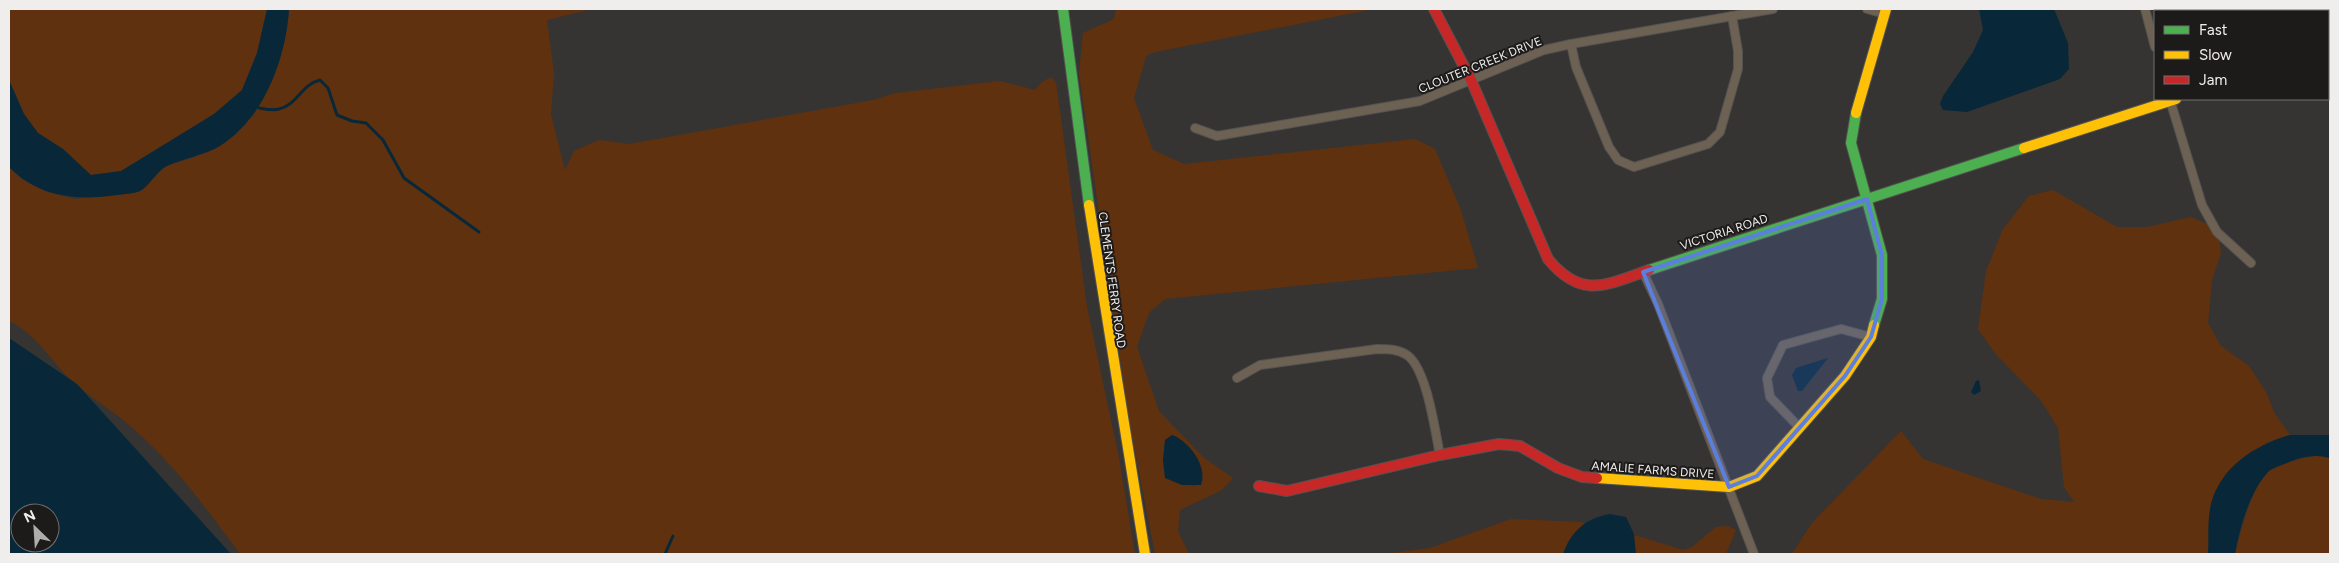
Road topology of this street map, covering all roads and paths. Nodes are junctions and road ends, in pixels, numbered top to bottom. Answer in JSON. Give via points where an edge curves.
{"nodes":[{"id":1,"x":1063,"y":9,"type":"edge"},
{"id":2,"x":1434,"y":9,"type":"edge"},
{"id":3,"x":1773,"y":9,"type":"edge"},
{"id":4,"x":1867,"y":9,"type":"edge"},
{"id":5,"x":2145,"y":9,"type":"edge"},
{"id":6,"x":1885,"y":11,"type":"edge"},
{"id":7,"x":1732,"y":16,"type":"junction"},
{"id":8,"x":2154,"y":43,"type":"edge"},
{"id":9,"x":1571,"y":44,"type":"junction"},
{"id":10,"x":1471,"y":80,"type":"junction"},
{"id":11,"x":2169,"y":100,"type":"edge"},
{"id":12,"x":2172,"y":100,"type":"edge"},
{"id":13,"x":1195,"y":128,"type":"dead end"},
{"id":14,"x":1867,"y":199,"type":"junction"},
{"id":15,"x":2251,"y":263,"type":"dead end"},
{"id":16,"x":1643,"y":272,"type":"junction"},
{"id":17,"x":1871,"y":337,"type":"junction"},
{"id":18,"x":1238,"y":378,"type":"dead end"},
{"id":19,"x":1799,"y":427,"type":"junction"},
{"id":20,"x":1440,"y":455,"type":"junction"},
{"id":21,"x":1258,"y":486,"type":"dead end"},
{"id":22,"x":1730,"y":487,"type":"junction"},
{"id":23,"x":1145,"y":554,"type":"edge"},
{"id":24,"x":1754,"y":554,"type":"edge"}],
"edges":[{"from":1,"to":23,"type":"street","name":"CLEMENTS FERRY ROAD","via":[[1094,253]]},
{"from":2,"to":10,"type":"street","name":"VICTORIA ROAD"},
{"from":3,"to":7,"type":"street","name":"CLOUTER CREEK DRIVE"},
{"from":4,"to":6,"type":"street"},
{"from":5,"to":8,"type":"street"},
{"from":6,"to":14,"type":"street","name":"AMALIE FARMS DRIVE","via":[[1854,121],[1852,144]]},
{"from":7,"to":9,"type":"street","name":"CLOUTER CREEK DRIVE"},
{"from":7,"to":9,"type":"street","via":[[1738,68],[1720,132],[1708,144],[1634,167],[1618,160],[1609,147],[1576,67]]},
{"from":9,"to":10,"type":"street","name":"CLOUTER CREEK DRIVE","via":[[1544,50]]},
{"from":10,"to":13,"type":"street","name":"CLOUTER CREEK DRIVE","via":[[1420,101],[1217,136]]},
{"from":10,"to":16,"type":"street","name":"VICTORIA ROAD","via":[[1548,259],[1564,277],[1582,286],[1600,285]]},
{"from":11,"to":14,"type":"street","name":"VICTORIA ROAD"},
{"from":12,"to":15,"type":"street","via":[[2202,205],[2217,232]]},
{"from":14,"to":16,"type":"street","name":"VICTORIA ROAD"},
{"from":14,"to":17,"type":"street","name":"AMALIE FARMS DRIVE","via":[[1882,255],[1882,299]]},
{"from":16,"to":22,"type":"street"},
{"from":17,"to":19,"type":"street","name":"AMALIE FARMS DRIVE","via":[[1846,376]]},
{"from":17,"to":19,"type":"street","via":[[1841,329],[1783,345],[1767,378],[1770,397]]},
{"from":18,"to":20,"type":"street","via":[[1260,365],[1377,349],[1395,350],[1408,356],[1417,366]]},
{"from":19,"to":22,"type":"street","name":"AMALIE FARMS DRIVE","via":[[1757,476]]},
{"from":20,"to":21,"type":"street","name":"AMALIE FARMS DRIVE","via":[[1287,490]]},
{"from":20,"to":22,"type":"street","name":"AMALIE FARMS DRIVE","via":[[1499,444],[1513,445],[1582,477]]},
{"from":22,"to":24,"type":"street"}]}
